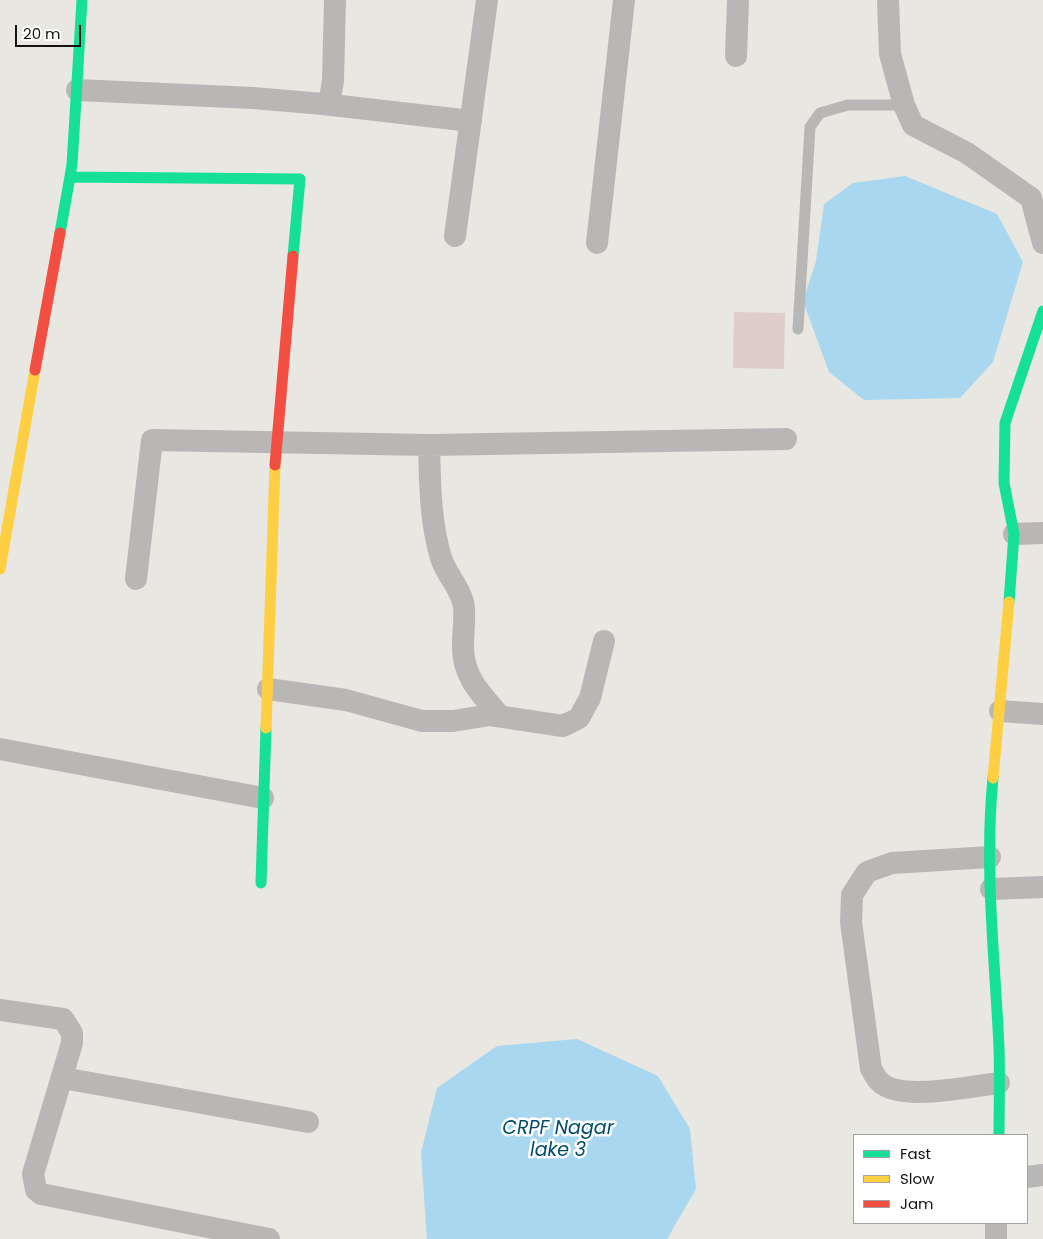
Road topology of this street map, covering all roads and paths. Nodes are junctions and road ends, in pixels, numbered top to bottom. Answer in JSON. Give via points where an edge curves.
{"nodes":[{"id":1,"x":82,"y":0,"type":"edge"},
{"id":2,"x":335,"y":0,"type":"edge"},
{"id":3,"x":487,"y":0,"type":"edge"},
{"id":4,"x":624,"y":0,"type":"edge"},
{"id":5,"x":738,"y":0,"type":"edge"},
{"id":6,"x":888,"y":0,"type":"edge"},
{"id":7,"x":736,"y":56,"type":"dead end"},
{"id":8,"x":77,"y":90,"type":"junction"},
{"id":9,"x":323,"y":104,"type":"junction"},
{"id":10,"x":904,"y":105,"type":"junction"},
{"id":11,"x":471,"y":120,"type":"junction"},
{"id":12,"x":70,"y":177,"type":"junction"},
{"id":13,"x":455,"y":236,"type":"dead end"},
{"id":14,"x":598,"y":243,"type":"dead end"},
{"id":15,"x":1043,"y":243,"type":"edge"},
{"id":16,"x":1043,"y":311,"type":"edge"},
{"id":17,"x":798,"y":329,"type":"dead end"},
{"id":18,"x":786,"y":439,"type":"dead end"},
{"id":19,"x":276,"y":442,"type":"junction"},
{"id":20,"x":429,"y":444,"type":"junction"},
{"id":21,"x":1043,"y":533,"type":"edge"},
{"id":22,"x":1014,"y":534,"type":"junction"},
{"id":23,"x":0,"y":569,"type":"edge"},
{"id":24,"x":136,"y":579,"type":"dead end"},
{"id":25,"x":604,"y":642,"type":"dead end"},
{"id":26,"x":268,"y":689,"type":"junction"},
{"id":27,"x":1000,"y":711,"type":"junction"},
{"id":28,"x":1043,"y":714,"type":"edge"},
{"id":29,"x":500,"y":716,"type":"junction"},
{"id":30,"x":0,"y":749,"type":"edge"},
{"id":31,"x":263,"y":798,"type":"junction"},
{"id":32,"x":990,"y":857,"type":"junction"},
{"id":33,"x":261,"y":883,"type":"dead end"},
{"id":34,"x":1043,"y":887,"type":"edge"},
{"id":35,"x":990,"y":889,"type":"junction"},
{"id":36,"x":0,"y":1010,"type":"edge"},
{"id":37,"x":63,"y":1078,"type":"junction"},
{"id":38,"x":999,"y":1083,"type":"junction"},
{"id":39,"x":308,"y":1122,"type":"dead end"},
{"id":40,"x":999,"y":1134,"type":"edge"},
{"id":41,"x":1043,"y":1175,"type":"edge"},
{"id":42,"x":1028,"y":1178,"type":"edge"},
{"id":43,"x":996,"y":1224,"type":"edge"},
{"id":44,"x":269,"y":1239,"type":"edge"},
{"id":45,"x":996,"y":1239,"type":"edge"}],
"edges":[{"from":1,"to":8,"type":"street"},
{"from":2,"to":9,"type":"street","via":[[333,81],[330,98]]},
{"from":3,"to":11,"type":"street"},
{"from":4,"to":14,"type":"street"},
{"from":5,"to":7,"type":"street"},
{"from":6,"to":10,"type":"street","via":[[890,54]]},
{"from":8,"to":9,"type":"street"},
{"from":8,"to":12,"type":"street"},
{"from":9,"to":11,"type":"street"},
{"from":10,"to":15,"type":"street","via":[[913,125],[967,153],[1031,198]]},
{"from":10,"to":17,"type":"lane","via":[[848,105],[820,113],[810,127]]},
{"from":11,"to":13,"type":"street"},
{"from":12,"to":19,"type":"street","via":[[300,179]]},
{"from":12,"to":23,"type":"street"},
{"from":16,"to":22,"type":"street","via":[[1005,423],[1004,483]]},
{"from":18,"to":20,"type":"street"},
{"from":19,"to":20,"type":"street"},
{"from":19,"to":24,"type":"street","via":[[152,440]]},
{"from":19,"to":26,"type":"street"},
{"from":20,"to":29,"type":"street","via":[[431,514],[441,560],[461,595],[464,607],[466,665],[472,685]]},
{"from":21,"to":22,"type":"street"},
{"from":22,"to":27,"type":"street"},
{"from":25,"to":29,"type":"street","via":[[590,698],[579,718],[563,726]]},
{"from":26,"to":29,"type":"street","via":[[346,700],[422,721]]},
{"from":26,"to":31,"type":"street"},
{"from":27,"to":28,"type":"street"},
{"from":27,"to":32,"type":"street","via":[[989,819]]},
{"from":30,"to":31,"type":"street"},
{"from":31,"to":33,"type":"street"},
{"from":32,"to":35,"type":"street"},
{"from":32,"to":38,"type":"street","via":[[892,863],[867,872],[852,895],[851,922],[871,1069],[880,1082],[897,1091]]},
{"from":34,"to":35,"type":"street"},
{"from":35,"to":38,"type":"street"},
{"from":36,"to":37,"type":"street","via":[[64,1019],[72,1033],[72,1043]]},
{"from":37,"to":39,"type":"street"},
{"from":37,"to":44,"type":"street","via":[[35,1166],[33,1182],[41,1194]]},
{"from":38,"to":40,"type":"street"},
{"from":41,"to":42,"type":"street"},
{"from":43,"to":45,"type":"street"}]}
